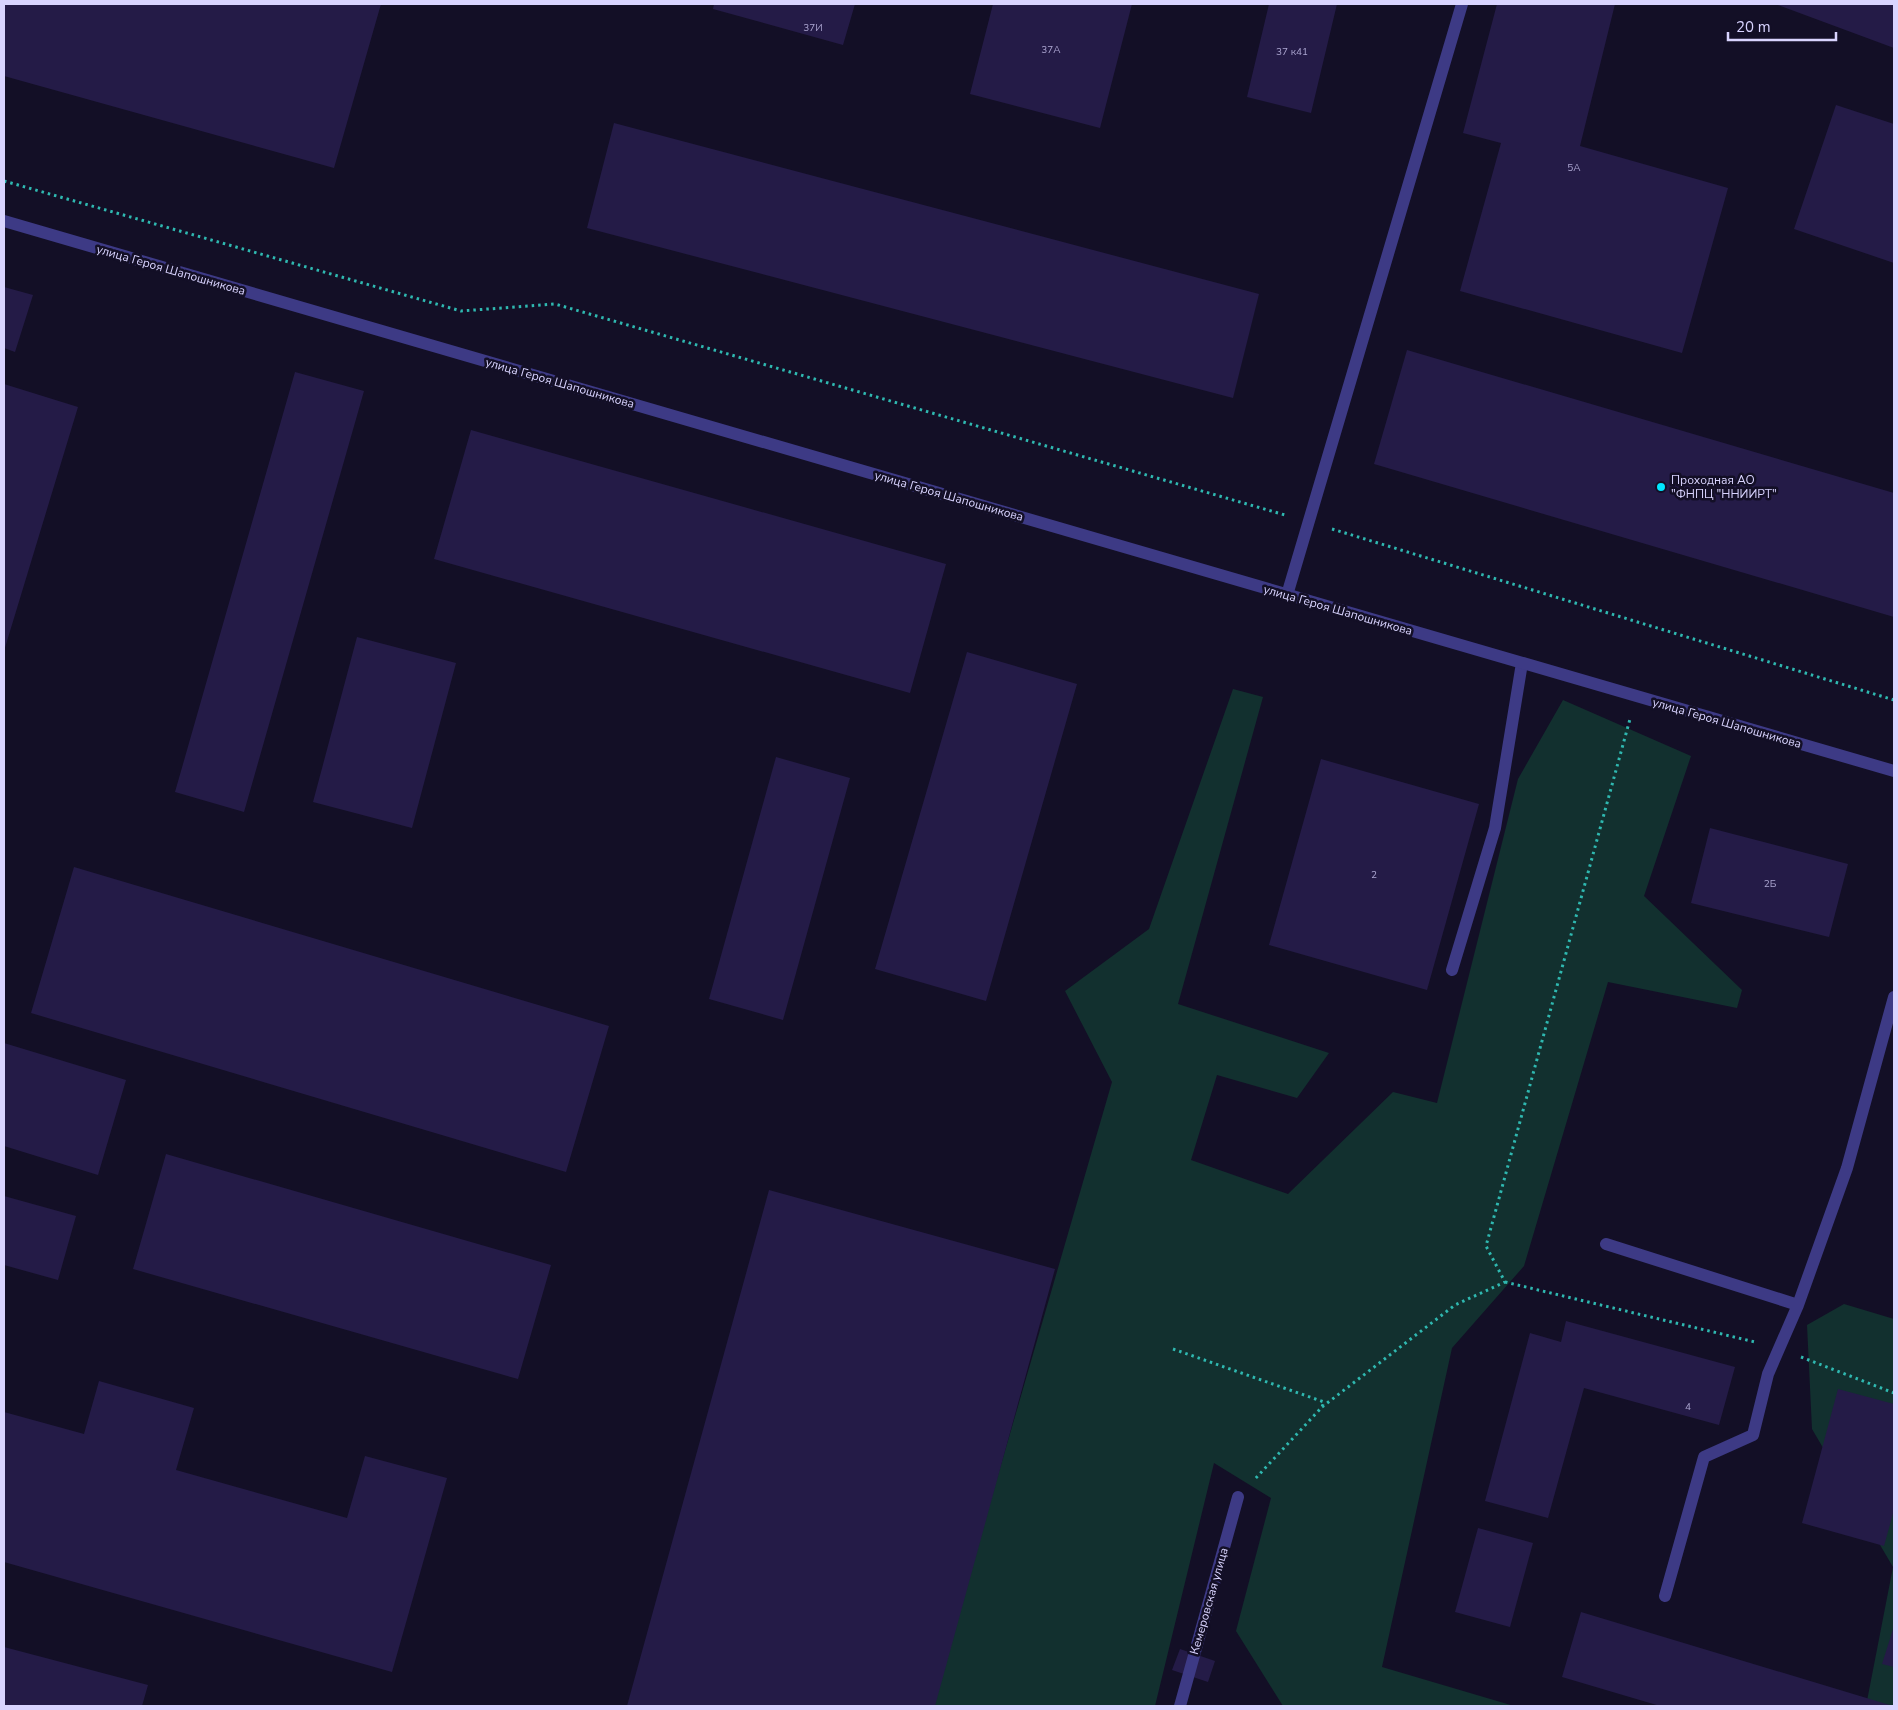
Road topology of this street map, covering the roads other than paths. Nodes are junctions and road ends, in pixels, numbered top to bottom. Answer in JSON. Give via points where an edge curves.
{"nodes":[{"id":1,"x":1462,"y":4,"type":"edge"},
{"id":2,"x":4,"y":222,"type":"edge"},
{"id":3,"x":1287,"y":595,"type":"junction"},
{"id":4,"x":1522,"y":663,"type":"junction"},
{"id":5,"x":1894,"y":771,"type":"edge"},
{"id":6,"x":1452,"y":970,"type":"dead end"},
{"id":7,"x":1894,"y":997,"type":"edge"},
{"id":8,"x":1891,"y":1024,"type":"edge"},
{"id":9,"x":1606,"y":1244,"type":"dead end"},
{"id":10,"x":1798,"y":1305,"type":"junction"},
{"id":11,"x":1238,"y":1497,"type":"road end"},
{"id":12,"x":1665,"y":1596,"type":"dead end"},
{"id":13,"x":1180,"y":1706,"type":"edge"}],
"edges":[{"from":1,"to":3,"type":"street"},
{"from":2,"to":3,"type":"street","name":"улица Героя Шапошникова"},
{"from":3,"to":4,"type":"street","name":"улица Героя Шапошникова"},
{"from":4,"to":5,"type":"street","name":"улица Героя Шапошникова"},
{"from":4,"to":6,"type":"street","via":[[1495,828]]},
{"from":7,"to":8,"type":"street"},
{"from":8,"to":10,"type":"street","via":[[1847,1168]]},
{"from":9,"to":10,"type":"street"},
{"from":10,"to":12,"type":"street","via":[[1768,1374],[1753,1435],[1704,1457]]},
{"from":11,"to":13,"type":"street","name":"Кемеровская улица"}]}
